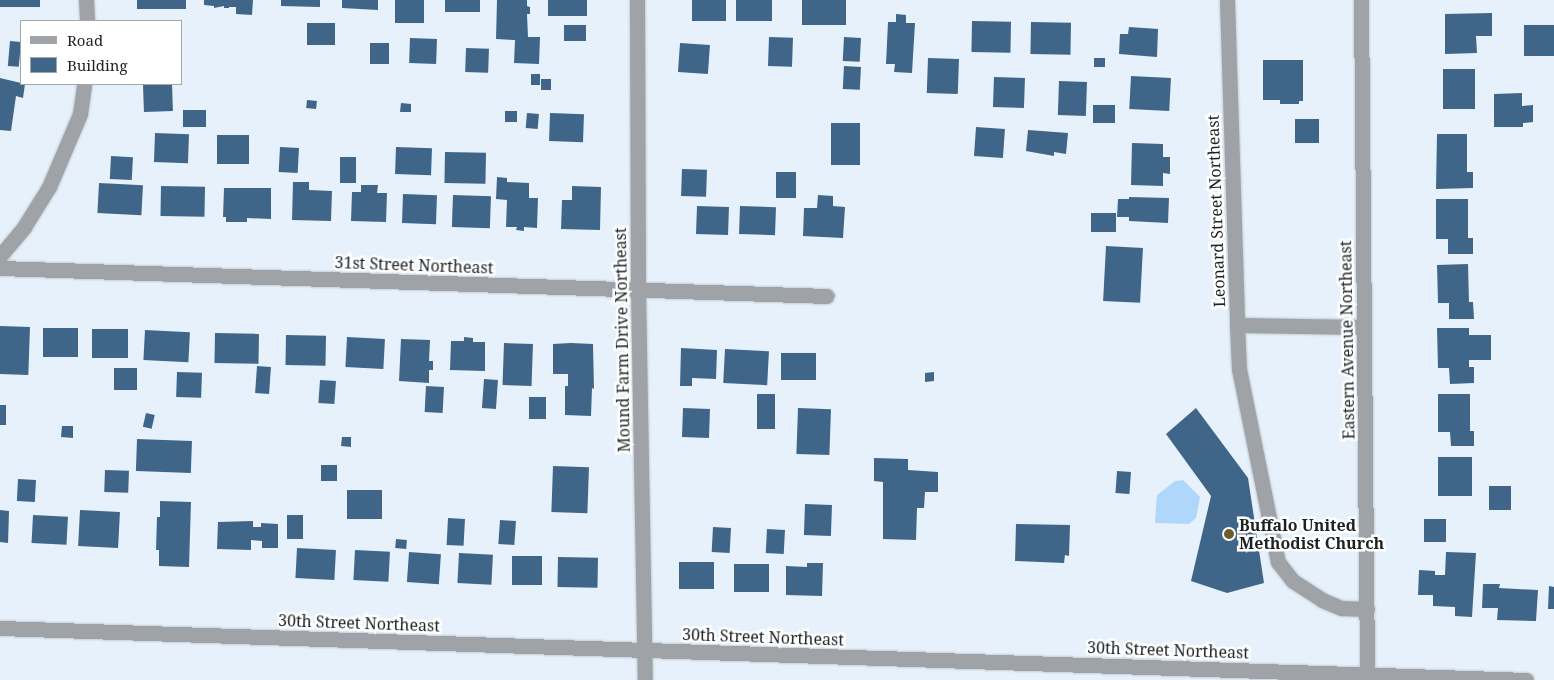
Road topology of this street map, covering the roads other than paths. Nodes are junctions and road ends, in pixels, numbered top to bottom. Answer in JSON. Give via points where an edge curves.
{"nodes":[{"id":1,"x":86,"y":0,"type":"edge"},
{"id":2,"x":637,"y":0,"type":"edge"},
{"id":3,"x":1227,"y":0,"type":"edge"},
{"id":4,"x":1361,"y":0,"type":"edge"},
{"id":5,"x":87,"y":20,"type":"edge"},
{"id":6,"x":84,"y":85,"type":"edge"},
{"id":7,"x":0,"y":256,"type":"edge"},
{"id":8,"x":0,"y":268,"type":"edge"},
{"id":9,"x":638,"y":290,"type":"junction"},
{"id":10,"x":827,"y":296,"type":"dead end"},
{"id":11,"x":1237,"y":324,"type":"junction"},
{"id":12,"x":1364,"y":327,"type":"junction"},
{"id":13,"x":1367,"y":609,"type":"junction"},
{"id":14,"x":0,"y":628,"type":"edge"},
{"id":15,"x":644,"y":650,"type":"junction"},
{"id":16,"x":1367,"y":677,"type":"edge"},
{"id":17,"x":644,"y":680,"type":"edge"},
{"id":18,"x":1526,"y":680,"type":"edge"}],
"edges":[{"from":1,"to":5,"type":"street"},
{"from":2,"to":9,"type":"street","name":"Mound Farm Drive Northeast"},
{"from":3,"to":11,"type":"street","name":"Leonard Street Northeast"},
{"from":4,"to":12,"type":"street","name":"Eastern Avenue Northeast"},
{"from":6,"to":7,"type":"street","via":[[80,114],[49,187],[24,227]]},
{"from":8,"to":9,"type":"street","name":"31st Street Northeast"},
{"from":9,"to":10,"type":"street","name":"31st Street Northeast"},
{"from":9,"to":15,"type":"street","name":"Mound Farm Drive Northeast"},
{"from":11,"to":12,"type":"street","name":"Leonard Street Northeast"},
{"from":11,"to":13,"type":"street","via":[[1239,369],[1278,562],[1293,581],[1322,600],[1341,608]]},
{"from":12,"to":13,"type":"street","name":"Eastern Avenue Northeast"},
{"from":13,"to":16,"type":"street","name":"Eastern Avenue Northeast"},
{"from":14,"to":15,"type":"street","name":"30th Street Northeast"},
{"from":15,"to":16,"type":"street","name":"30th Street Northeast"},
{"from":15,"to":17,"type":"street","name":"Mound Farm Drive Northeast"},
{"from":16,"to":18,"type":"street","name":"30th Street Northeast"}]}
